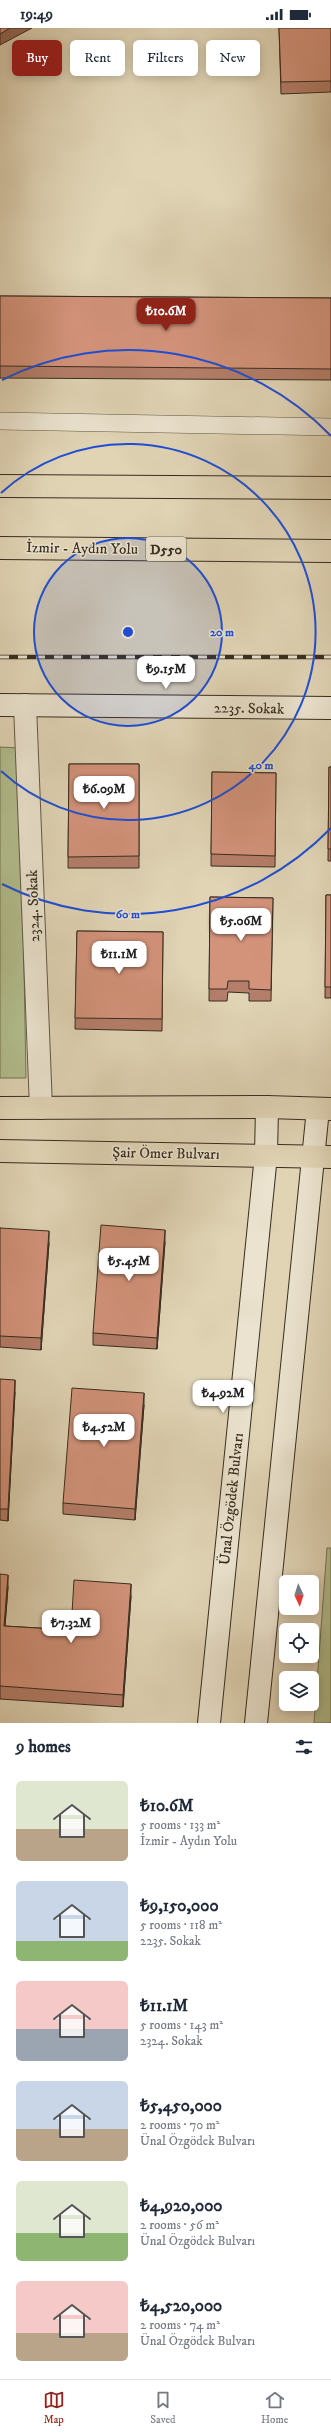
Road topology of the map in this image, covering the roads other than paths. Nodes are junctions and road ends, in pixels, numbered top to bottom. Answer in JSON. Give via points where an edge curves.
{"nodes":[{"id":1,"x":0,"y":421,"type":"edge"},
{"id":2,"x":331,"y":427,"type":"edge"},
{"id":3,"x":0,"y":486,"type":"edge"},
{"id":4,"x":331,"y":488,"type":"edge"},
{"id":5,"x":0,"y":548,"type":"edge"},
{"id":6,"x":331,"y":551,"type":"edge"},
{"id":7,"x":0,"y":705,"type":"edge"},
{"id":8,"x":25,"y":705,"type":"junction"},
{"id":9,"x":331,"y":708,"type":"edge"},
{"id":10,"x":267,"y":1107,"type":"junction"},
{"id":11,"x":0,"y":1108,"type":"edge"},
{"id":12,"x":41,"y":1108,"type":"junction"},
{"id":13,"x":324,"y":1109,"type":"edge"},
{"id":14,"x":0,"y":1152,"type":"edge"},
{"id":15,"x":266,"y":1154,"type":"junction"},
{"id":16,"x":323,"y":1156,"type":"edge"},
{"id":17,"x":209,"y":1723,"type":"edge"},
{"id":18,"x":256,"y":1723,"type":"edge"}],
"edges":[{"from":1,"to":2,"type":"lane"},
{"from":3,"to":4,"type":"main road"},
{"from":5,"to":6,"type":"main road","name":"İzmir - Aydın Yolu","number":"D550"},
{"from":7,"to":8,"type":"main road","name":"2235. Sokak"},
{"from":8,"to":9,"type":"main road","name":"2235. Sokak"},
{"from":8,"to":12,"type":"main road","name":"2324. Sokak"},
{"from":10,"to":12,"type":"main road"},
{"from":10,"to":13,"type":"main road"},
{"from":10,"to":15,"type":"main road","name":"Ünal Özgödek Bulvarı"},
{"from":11,"to":12,"type":"main road"},
{"from":13,"to":16,"type":"main road"},
{"from":14,"to":15,"type":"main road","name":"Şair Ömer Bulvarı"},
{"from":15,"to":16,"type":"main road","name":"Şair Ömer Bulvarı"},
{"from":15,"to":17,"type":"main road","name":"Ünal Özgödek Bulvarı"},
{"from":16,"to":18,"type":"main road"}]}
